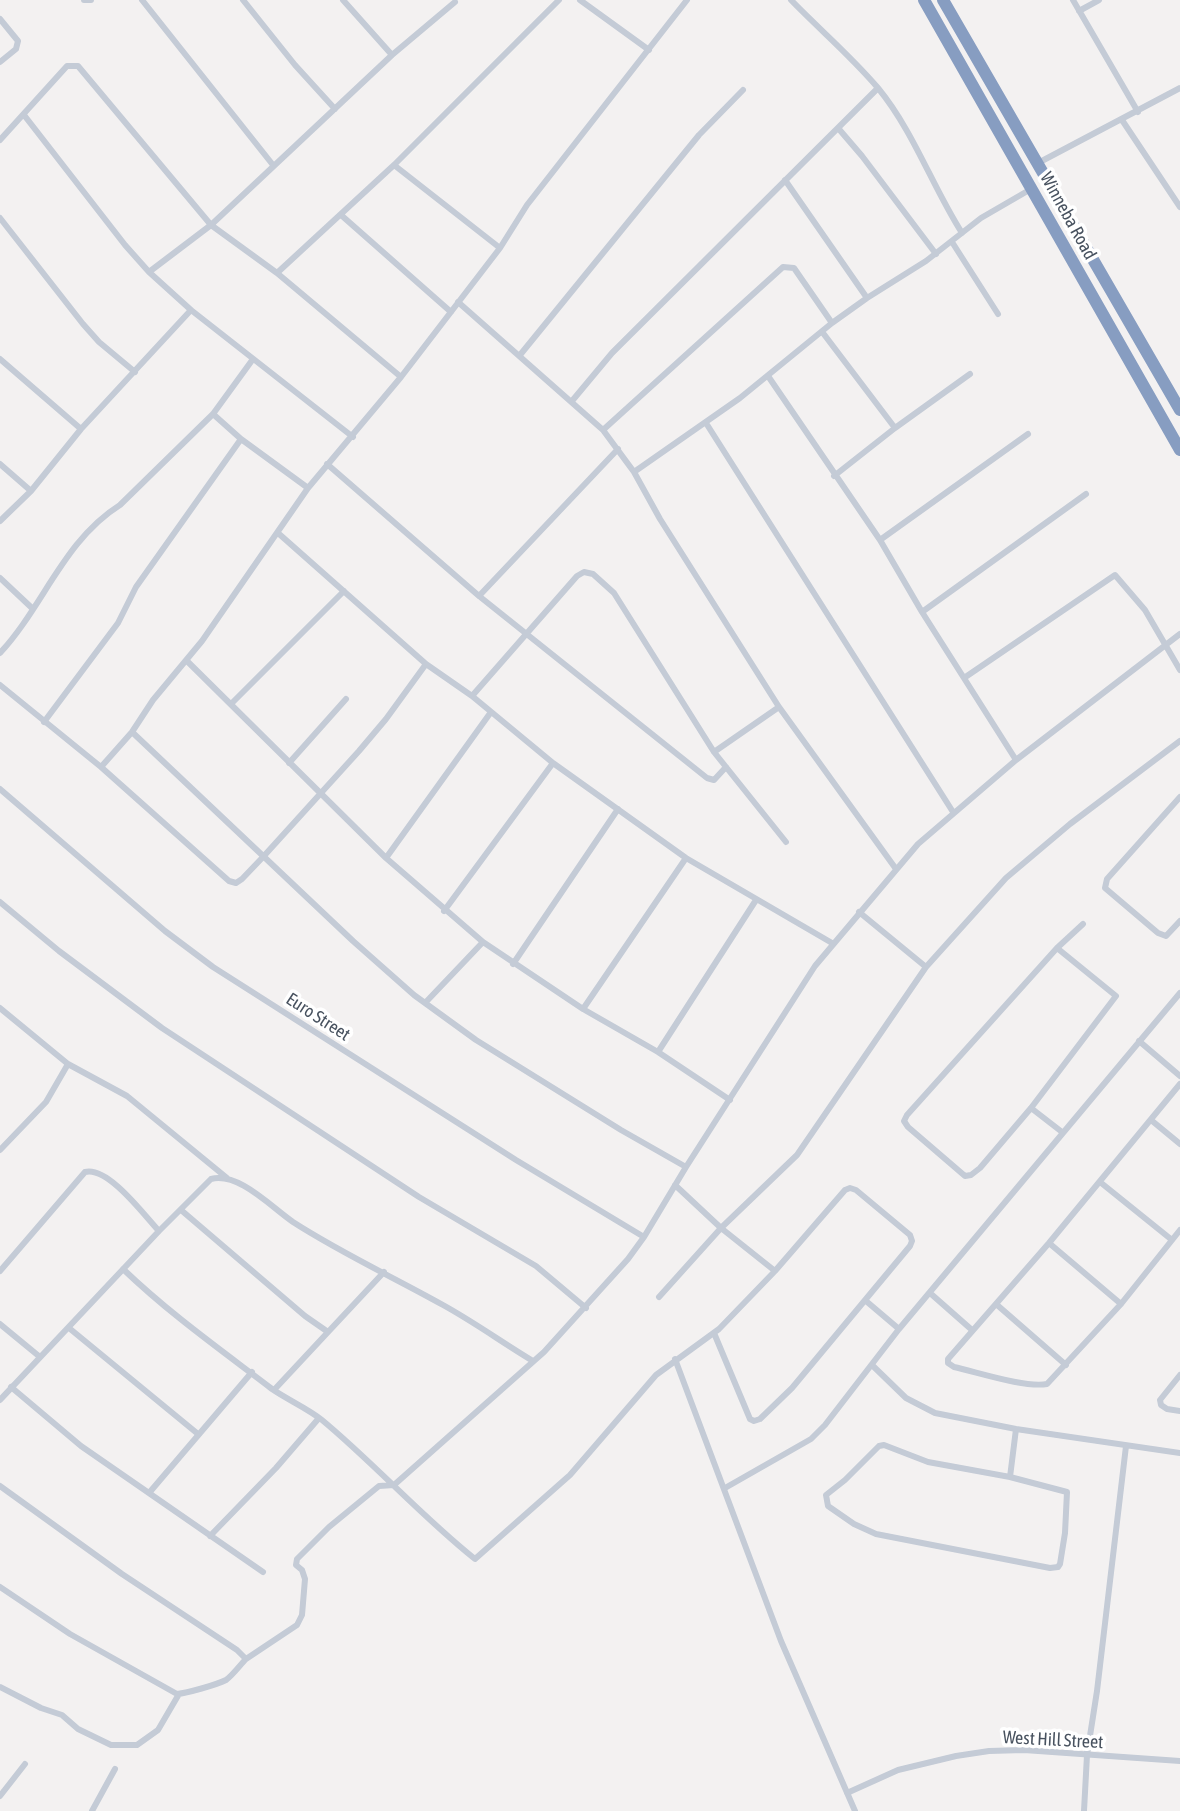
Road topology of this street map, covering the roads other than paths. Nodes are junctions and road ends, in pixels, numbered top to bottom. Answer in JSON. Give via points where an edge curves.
{"nodes":[{"id":1,"x":84,"y":0,"type":"edge"},
{"id":2,"x":92,"y":0,"type":"edge"},
{"id":3,"x":142,"y":0,"type":"edge"},
{"id":4,"x":243,"y":0,"type":"edge"},
{"id":5,"x":343,"y":0,"type":"edge"},
{"id":6,"x":559,"y":0,"type":"edge"},
{"id":7,"x":580,"y":0,"type":"edge"},
{"id":8,"x":791,"y":0,"type":"edge"},
{"id":9,"x":924,"y":0,"type":"edge"},
{"id":10,"x":943,"y":0,"type":"edge"},
{"id":11,"x":1073,"y":0,"type":"edge"},
{"id":12,"x":1099,"y":0,"type":"edge"},
{"id":13,"x":455,"y":1,"type":"edge"},
{"id":14,"x":683,"y":2,"type":"edge"},
{"id":15,"x":1079,"y":11,"type":"junction"},
{"id":16,"x":0,"y":19,"type":"edge"},
{"id":17,"x":649,"y":50,"type":"junction"},
{"id":18,"x":392,"y":55,"type":"junction"},
{"id":19,"x":0,"y":62,"type":"edge"},
{"id":20,"x":878,"y":88,"type":"junction"},
{"id":21,"x":1180,"y":88,"type":"edge"},
{"id":22,"x":743,"y":90,"type":"dead end"},
{"id":23,"x":335,"y":109,"type":"junction"},
{"id":24,"x":1138,"y":112,"type":"junction"},
{"id":25,"x":24,"y":115,"type":"junction"},
{"id":26,"x":1122,"y":120,"type":"junction"},
{"id":27,"x":838,"y":128,"type":"junction"},
{"id":28,"x":0,"y":139,"type":"edge"},
{"id":29,"x":1038,"y":163,"type":"junction"},
{"id":30,"x":273,"y":165,"type":"junction"},
{"id":31,"x":394,"y":165,"type":"junction"},
{"id":32,"x":785,"y":180,"type":"junction"},
{"id":33,"x":1033,"y":188,"type":"junction"},
{"id":34,"x":1180,"y":207,"type":"edge"},
{"id":35,"x":341,"y":215,"type":"junction"},
{"id":36,"x":0,"y":218,"type":"edge"},
{"id":37,"x":211,"y":225,"type":"junction"},
{"id":38,"x":962,"y":233,"type":"junction"},
{"id":39,"x":952,"y":242,"type":"junction"},
{"id":40,"x":500,"y":247,"type":"junction"},
{"id":41,"x":936,"y":254,"type":"junction"},
{"id":42,"x":1090,"y":255,"type":"junction"},
{"id":43,"x":1073,"y":263,"type":"junction"},
{"id":44,"x":149,"y":272,"type":"junction"},
{"id":45,"x":276,"y":273,"type":"junction"},
{"id":46,"x":867,"y":298,"type":"junction"},
{"id":47,"x":458,"y":302,"type":"junction"},
{"id":48,"x":191,"y":310,"type":"junction"},
{"id":49,"x":451,"y":312,"type":"junction"},
{"id":50,"x":999,"y":314,"type":"dead end"},
{"id":51,"x":832,"y":323,"type":"junction"},
{"id":52,"x":823,"y":333,"type":"junction"},
{"id":53,"x":520,"y":355,"type":"junction"},
{"id":54,"x":0,"y":359,"type":"edge"},
{"id":55,"x":253,"y":359,"type":"junction"},
{"id":56,"x":135,"y":372,"type":"junction"},
{"id":57,"x":970,"y":374,"type":"dead end"},
{"id":58,"x":768,"y":376,"type":"junction"},
{"id":59,"x":401,"y":377,"type":"junction"},
{"id":60,"x":572,"y":401,"type":"junction"},
{"id":61,"x":1180,"y":410,"type":"edge"},
{"id":62,"x":213,"y":414,"type":"junction"},
{"id":63,"x":706,"y":423,"type":"junction"},
{"id":64,"x":895,"y":428,"type":"junction"},
{"id":65,"x":81,"y":429,"type":"junction"},
{"id":66,"x":603,"y":430,"type":"junction"},
{"id":67,"x":1028,"y":434,"type":"dead end"},
{"id":68,"x":353,"y":437,"type":"junction"},
{"id":69,"x":240,"y":439,"type":"junction"},
{"id":70,"x":618,"y":449,"type":"junction"},
{"id":71,"x":1180,"y":450,"type":"edge"},
{"id":72,"x":0,"y":464,"type":"edge"},
{"id":73,"x":327,"y":464,"type":"junction"},
{"id":74,"x":634,"y":472,"type":"junction"},
{"id":75,"x":834,"y":475,"type":"junction"},
{"id":76,"x":308,"y":488,"type":"junction"},
{"id":77,"x":31,"y":491,"type":"junction"},
{"id":78,"x":1086,"y":494,"type":"dead end"},
{"id":79,"x":0,"y":521,"type":"edge"},
{"id":80,"x":278,"y":533,"type":"junction"},
{"id":81,"x":880,"y":540,"type":"junction"},
{"id":82,"x":0,"y":578,"type":"edge"},
{"id":83,"x":344,"y":591,"type":"junction"},
{"id":84,"x":479,"y":596,"type":"junction"},
{"id":85,"x":33,"y":609,"type":"junction"},
{"id":86,"x":922,"y":612,"type":"junction"},
{"id":87,"x":525,"y":633,"type":"junction"},
{"id":88,"x":1180,"y":634,"type":"edge"},
{"id":89,"x":1166,"y":645,"type":"junction"},
{"id":90,"x":0,"y":653,"type":"edge"},
{"id":91,"x":187,"y":661,"type":"junction"},
{"id":92,"x":426,"y":664,"type":"junction"},
{"id":93,"x":1180,"y":670,"type":"edge"},
{"id":94,"x":964,"y":678,"type":"junction"},
{"id":95,"x":0,"y":685,"type":"edge"},
{"id":96,"x":472,"y":696,"type":"junction"},
{"id":97,"x":346,"y":699,"type":"dead end"},
{"id":98,"x":231,"y":704,"type":"junction"},
{"id":99,"x":779,"y":707,"type":"junction"},
{"id":100,"x":491,"y":712,"type":"junction"},
{"id":101,"x":44,"y":722,"type":"junction"},
{"id":102,"x":132,"y":732,"type":"junction"},
{"id":103,"x":1180,"y":741,"type":"edge"},
{"id":104,"x":714,"y":752,"type":"junction"},
{"id":105,"x":1016,"y":760,"type":"junction"},
{"id":106,"x":289,"y":763,"type":"junction"},
{"id":107,"x":554,"y":763,"type":"junction"},
{"id":108,"x":101,"y":767,"type":"junction"},
{"id":109,"x":726,"y":767,"type":"junction"},
{"id":110,"x":0,"y":789,"type":"edge"},
{"id":111,"x":321,"y":793,"type":"junction"},
{"id":112,"x":1180,"y":797,"type":"edge"},
{"id":113,"x":618,"y":810,"type":"junction"},
{"id":114,"x":953,"y":813,"type":"junction"},
{"id":115,"x":786,"y":842,"type":"dead end"},
{"id":116,"x":263,"y":857,"type":"junction"},
{"id":117,"x":386,"y":858,"type":"junction"},
{"id":118,"x":687,"y":858,"type":"junction"},
{"id":119,"x":896,"y":869,"type":"junction"},
{"id":120,"x":756,"y":900,"type":"junction"},
{"id":121,"x":0,"y":902,"type":"edge"},
{"id":122,"x":444,"y":911,"type":"junction"},
{"id":123,"x":859,"y":912,"type":"junction"},
{"id":124,"x":1180,"y":921,"type":"edge"},
{"id":125,"x":1083,"y":925,"type":"dead end"},
{"id":126,"x":483,"y":942,"type":"junction"},
{"id":127,"x":832,"y":943,"type":"junction"},
{"id":128,"x":1057,"y":948,"type":"junction"},
{"id":129,"x":513,"y":964,"type":"junction"},
{"id":130,"x":926,"y":967,"type":"junction"},
{"id":131,"x":1180,"y":993,"type":"edge"},
{"id":132,"x":425,"y":1003,"type":"junction"},
{"id":133,"x":0,"y":1008,"type":"edge"},
{"id":134,"x":583,"y":1009,"type":"junction"},
{"id":135,"x":7,"y":1015,"type":"junction"},
{"id":136,"x":0,"y":1024,"type":"edge"},
{"id":137,"x":1139,"y":1041,"type":"junction"},
{"id":138,"x":657,"y":1052,"type":"junction"},
{"id":139,"x":68,"y":1064,"type":"junction"},
{"id":140,"x":1180,"y":1076,"type":"edge"},
{"id":141,"x":1180,"y":1084,"type":"edge"},
{"id":142,"x":730,"y":1100,"type":"junction"},
{"id":143,"x":1031,"y":1108,"type":"junction"},
{"id":144,"x":1151,"y":1120,"type":"junction"},
{"id":145,"x":1062,"y":1132,"type":"junction"},
{"id":146,"x":1180,"y":1144,"type":"edge"},
{"id":147,"x":0,"y":1150,"type":"edge"},
{"id":148,"x":686,"y":1167,"type":"junction"},
{"id":149,"x":227,"y":1178,"type":"junction"},
{"id":150,"x":1100,"y":1182,"type":"junction"},
{"id":151,"x":675,"y":1185,"type":"junction"},
{"id":152,"x":181,"y":1209,"type":"junction"},
{"id":153,"x":721,"y":1228,"type":"junction"},
{"id":154,"x":1180,"y":1230,"type":"edge"},
{"id":155,"x":159,"y":1231,"type":"junction"},
{"id":156,"x":644,"y":1237,"type":"junction"},
{"id":157,"x":1172,"y":1240,"type":"junction"},
{"id":158,"x":1049,"y":1243,"type":"junction"},
{"id":159,"x":123,"y":1269,"type":"junction"},
{"id":160,"x":0,"y":1271,"type":"edge"},
{"id":161,"x":775,"y":1271,"type":"junction"},
{"id":162,"x":384,"y":1272,"type":"junction"},
{"id":163,"x":930,"y":1293,"type":"junction"},
{"id":164,"x":659,"y":1297,"type":"dead end"},
{"id":165,"x":866,"y":1301,"type":"junction"},
{"id":166,"x":996,"y":1304,"type":"junction"},
{"id":167,"x":1121,"y":1304,"type":"junction"},
{"id":168,"x":586,"y":1308,"type":"junction"},
{"id":169,"x":0,"y":1324,"type":"edge"},
{"id":170,"x":69,"y":1328,"type":"junction"},
{"id":171,"x":899,"y":1329,"type":"junction"},
{"id":172,"x":972,"y":1330,"type":"junction"},
{"id":173,"x":328,"y":1332,"type":"junction"},
{"id":174,"x":714,"y":1333,"type":"junction"},
{"id":175,"x":40,"y":1357,"type":"junction"},
{"id":176,"x":675,"y":1359,"type":"junction"},
{"id":177,"x":533,"y":1361,"type":"junction"},
{"id":178,"x":1066,"y":1365,"type":"junction"},
{"id":179,"x":873,"y":1366,"type":"junction"},
{"id":180,"x":252,"y":1373,"type":"junction"},
{"id":181,"x":1180,"y":1375,"type":"edge"},
{"id":182,"x":12,"y":1387,"type":"junction"},
{"id":183,"x":274,"y":1390,"type":"junction"},
{"id":184,"x":0,"y":1400,"type":"edge"},
{"id":185,"x":1180,"y":1411,"type":"edge"},
{"id":186,"x":319,"y":1418,"type":"junction"},
{"id":187,"x":1016,"y":1429,"type":"junction"},
{"id":188,"x":198,"y":1434,"type":"junction"},
{"id":189,"x":1126,"y":1446,"type":"junction"},
{"id":190,"x":1180,"y":1453,"type":"edge"},
{"id":191,"x":1010,"y":1478,"type":"junction"},
{"id":192,"x":394,"y":1485,"type":"junction"},
{"id":193,"x":0,"y":1486,"type":"edge"},
{"id":194,"x":725,"y":1488,"type":"junction"},
{"id":195,"x":149,"y":1493,"type":"junction"},
{"id":196,"x":210,"y":1536,"type":"junction"},
{"id":197,"x":262,"y":1572,"type":"dead end"},
{"id":198,"x":0,"y":1587,"type":"edge"},
{"id":199,"x":246,"y":1659,"type":"junction"},
{"id":200,"x":0,"y":1687,"type":"edge"},
{"id":201,"x":179,"y":1693,"type":"junction"},
{"id":202,"x":1087,"y":1755,"type":"junction"},
{"id":203,"x":1180,"y":1761,"type":"edge"},
{"id":204,"x":25,"y":1763,"type":"dead end"},
{"id":205,"x":115,"y":1769,"type":"dead end"},
{"id":206,"x":847,"y":1793,"type":"junction"},
{"id":207,"x":0,"y":1796,"type":"edge"},
{"id":208,"x":92,"y":1811,"type":"edge"},
{"id":209,"x":855,"y":1811,"type":"edge"},
{"id":210,"x":1084,"y":1811,"type":"edge"}],
"edges":[{"from":1,"to":2,"type":"street"},
{"from":3,"to":30,"type":"street"},
{"from":4,"to":23,"type":"street"},
{"from":5,"to":18,"type":"street"},
{"from":6,"to":31,"type":"street"},
{"from":7,"to":17,"type":"street"},
{"from":8,"to":20,"type":"street"},
{"from":9,"to":33,"type":"highway","name":"Winneba Road"},
{"from":10,"to":29,"type":"highway","name":"Winneba Road"},
{"from":11,"to":15,"type":"street"},
{"from":12,"to":15,"type":"street"},
{"from":13,"to":18,"type":"street"},
{"from":14,"to":17,"type":"street"},
{"from":15,"to":24,"type":"street"},
{"from":16,"to":19,"type":"street","via":[[18,41],[16,50]]},
{"from":17,"to":40,"type":"street","via":[[527,205]]},
{"from":18,"to":23,"type":"street"},
{"from":20,"to":27,"type":"street"},
{"from":20,"to":38,"type":"street","via":[[908,131]]},
{"from":21,"to":24,"type":"street"},
{"from":22,"to":53,"type":"street","via":[[699,135]]},
{"from":23,"to":30,"type":"street"},
{"from":24,"to":26,"type":"street"},
{"from":25,"to":28,"type":"street"},
{"from":25,"to":37,"type":"street","via":[[67,66],[78,66]]},
{"from":25,"to":44,"type":"street"},
{"from":26,"to":29,"type":"street"},
{"from":26,"to":34,"type":"street"},
{"from":27,"to":32,"type":"street"},
{"from":27,"to":41,"type":"street"},
{"from":29,"to":42,"type":"highway","name":"Winneba Road"},
{"from":30,"to":37,"type":"street"},
{"from":31,"to":35,"type":"street"},
{"from":31,"to":40,"type":"street"},
{"from":32,"to":46,"type":"street"},
{"from":32,"to":60,"type":"street","via":[[612,354]]},
{"from":33,"to":38,"type":"street"},
{"from":33,"to":43,"type":"highway","name":"Winneba Road"},
{"from":35,"to":45,"type":"street"},
{"from":35,"to":49,"type":"street"},
{"from":36,"to":56,"type":"street","via":[[83,324]]},
{"from":37,"to":44,"type":"street"},
{"from":37,"to":45,"type":"street"},
{"from":38,"to":39,"type":"street"},
{"from":39,"to":41,"type":"street"},
{"from":39,"to":50,"type":"street"},
{"from":40,"to":47,"type":"street"},
{"from":41,"to":46,"type":"street"},
{"from":42,"to":43,"type":"highway"},
{"from":42,"to":61,"type":"highway","name":"Winneba Road"},
{"from":43,"to":71,"type":"highway","name":"Winneba Road"},
{"from":44,"to":48,"type":"street"},
{"from":45,"to":59,"type":"street"},
{"from":46,"to":51,"type":"street"},
{"from":47,"to":49,"type":"street"},
{"from":47,"to":53,"type":"street"},
{"from":48,"to":55,"type":"street"},
{"from":48,"to":56,"type":"street"},
{"from":49,"to":59,"type":"street"},
{"from":51,"to":52,"type":"street"},
{"from":51,"to":66,"type":"street","via":[[794,268],[783,267]]},
{"from":52,"to":58,"type":"street"},
{"from":52,"to":64,"type":"street"},
{"from":53,"to":60,"type":"street"},
{"from":54,"to":65,"type":"street"},
{"from":55,"to":62,"type":"street"},
{"from":55,"to":68,"type":"street"},
{"from":56,"to":65,"type":"street"},
{"from":57,"to":64,"type":"street"},
{"from":58,"to":63,"type":"street"},
{"from":58,"to":75,"type":"street"},
{"from":59,"to":68,"type":"street"},
{"from":60,"to":66,"type":"street"},
{"from":62,"to":69,"type":"street"},
{"from":62,"to":85,"type":"street","via":[[106,514],[58,568]]},
{"from":63,"to":74,"type":"street"},
{"from":63,"to":114,"type":"street"},
{"from":64,"to":75,"type":"street"},
{"from":65,"to":77,"type":"street"},
{"from":66,"to":70,"type":"street"},
{"from":67,"to":81,"type":"street"},
{"from":68,"to":73,"type":"street"},
{"from":69,"to":76,"type":"street"},
{"from":69,"to":101,"type":"street","via":[[136,587],[118,624]]},
{"from":70,"to":74,"type":"street"},
{"from":70,"to":84,"type":"street"},
{"from":72,"to":77,"type":"street"},
{"from":73,"to":76,"type":"street"},
{"from":73,"to":84,"type":"street"},
{"from":74,"to":99,"type":"street"},
{"from":75,"to":81,"type":"street"},
{"from":76,"to":80,"type":"street"},
{"from":77,"to":79,"type":"street"},
{"from":78,"to":86,"type":"street"},
{"from":80,"to":83,"type":"street"},
{"from":80,"to":91,"type":"street"},
{"from":81,"to":86,"type":"street"},
{"from":82,"to":85,"type":"street"},
{"from":83,"to":92,"type":"street"},
{"from":83,"to":98,"type":"street"},
{"from":84,"to":87,"type":"street"},
{"from":85,"to":90,"type":"street"},
{"from":86,"to":94,"type":"street"},
{"from":87,"to":96,"type":"street"},
{"from":87,"to":104,"type":"street","via":[[578,576],[593,574],[614,593]]},
{"from":87,"to":109,"type":"street","via":[[709,780]]},
{"from":88,"to":89,"type":"street"},
{"from":89,"to":93,"type":"street"},
{"from":89,"to":94,"type":"street","via":[[1145,610],[1115,575]]},
{"from":89,"to":105,"type":"street"},
{"from":91,"to":98,"type":"street"},
{"from":91,"to":102,"type":"street"},
{"from":92,"to":96,"type":"street"},
{"from":92,"to":111,"type":"street","via":[[386,719]]},
{"from":94,"to":105,"type":"street"},
{"from":95,"to":101,"type":"street"},
{"from":96,"to":100,"type":"street"},
{"from":97,"to":106,"type":"street"},
{"from":98,"to":106,"type":"street"},
{"from":99,"to":104,"type":"street"},
{"from":99,"to":119,"type":"street"},
{"from":100,"to":107,"type":"street"},
{"from":100,"to":117,"type":"street"},
{"from":101,"to":108,"type":"street"},
{"from":102,"to":108,"type":"street"},
{"from":102,"to":116,"type":"street"},
{"from":103,"to":130,"type":"street","via":[[1006,878]]},
{"from":104,"to":109,"type":"street"},
{"from":105,"to":114,"type":"street"},
{"from":106,"to":111,"type":"street"},
{"from":107,"to":113,"type":"street"},
{"from":107,"to":122,"type":"street"},
{"from":108,"to":116,"type":"street","via":[[229,881],[242,879]]},
{"from":109,"to":115,"type":"street"},
{"from":110,"to":156,"type":"street","name":"Euro Street","via":[[165,931],[214,967]]},
{"from":111,"to":116,"type":"street"},
{"from":111,"to":117,"type":"street"},
{"from":112,"to":124,"type":"street","via":[[1107,879],[1105,888],[1158,933],[1166,936]]},
{"from":113,"to":118,"type":"street"},
{"from":113,"to":129,"type":"street"},
{"from":114,"to":119,"type":"street"},
{"from":116,"to":132,"type":"street"},
{"from":117,"to":122,"type":"street"},
{"from":118,"to":120,"type":"street"},
{"from":118,"to":134,"type":"street"},
{"from":119,"to":123,"type":"street"},
{"from":120,"to":127,"type":"street"},
{"from":120,"to":138,"type":"street"},
{"from":121,"to":168,"type":"street","via":[[162,1028],[419,1197],[536,1266]]},
{"from":122,"to":126,"type":"street"},
{"from":123,"to":127,"type":"street"},
{"from":123,"to":130,"type":"street"},
{"from":125,"to":128,"type":"street"},
{"from":126,"to":129,"type":"street"},
{"from":126,"to":132,"type":"street"},
{"from":127,"to":142,"type":"street"},
{"from":128,"to":143,"type":"street","via":[[1116,996]]},
{"from":128,"to":143,"type":"street","via":[[904,1121],[965,1176],[980,1168]]},
{"from":129,"to":134,"type":"street"},
{"from":130,"to":153,"type":"street","via":[[797,1155]]},
{"from":131,"to":137,"type":"street"},
{"from":132,"to":148,"type":"street","via":[[476,1040]]},
{"from":133,"to":135,"type":"street"},
{"from":134,"to":138,"type":"street"},
{"from":135,"to":136,"type":"street"},
{"from":135,"to":139,"type":"street"},
{"from":137,"to":140,"type":"street"},
{"from":137,"to":145,"type":"street"},
{"from":138,"to":142,"type":"street"},
{"from":139,"to":147,"type":"street","via":[[46,1102]]},
{"from":139,"to":149,"type":"street","via":[[127,1096]]},
{"from":141,"to":144,"type":"street"},
{"from":142,"to":148,"type":"street"},
{"from":143,"to":145,"type":"street"},
{"from":144,"to":146,"type":"street"},
{"from":144,"to":150,"type":"street"},
{"from":145,"to":163,"type":"street"},
{"from":148,"to":151,"type":"street"},
{"from":149,"to":152,"type":"street","via":[[211,1179]]},
{"from":149,"to":162,"type":"street","via":[[331,1245]]},
{"from":150,"to":157,"type":"street"},
{"from":150,"to":158,"type":"street"},
{"from":151,"to":153,"type":"street"},
{"from":151,"to":156,"type":"street"},
{"from":152,"to":155,"type":"street"},
{"from":152,"to":173,"type":"street"},
{"from":153,"to":161,"type":"street"},
{"from":153,"to":164,"type":"street"},
{"from":154,"to":157,"type":"street"},
{"from":155,"to":159,"type":"street"},
{"from":155,"to":160,"type":"street","via":[[111,1181],[92,1170],[85,1172]]},
{"from":156,"to":168,"type":"street"},
{"from":157,"to":167,"type":"street"},
{"from":158,"to":166,"type":"street"},
{"from":158,"to":167,"type":"street"},
{"from":159,"to":170,"type":"street"},
{"from":159,"to":180,"type":"street","via":[[210,1344]]},
{"from":161,"to":165,"type":"street","via":[[850,1188],[912,1241]]},
{"from":161,"to":174,"type":"street"},
{"from":162,"to":173,"type":"street"},
{"from":162,"to":177,"type":"street"},
{"from":163,"to":171,"type":"street"},
{"from":163,"to":172,"type":"street"},
{"from":165,"to":171,"type":"street"},
{"from":165,"to":174,"type":"street","via":[[776,1406],[754,1421]]},
{"from":166,"to":172,"type":"street"},
{"from":166,"to":178,"type":"street"},
{"from":167,"to":178,"type":"street"},
{"from":168,"to":177,"type":"street"},
{"from":169,"to":175,"type":"street"},
{"from":170,"to":175,"type":"street"},
{"from":170,"to":188,"type":"street"},
{"from":171,"to":179,"type":"street"},
{"from":172,"to":178,"type":"street","via":[[948,1359],[954,1367],[1040,1385]]},
{"from":173,"to":183,"type":"street"},
{"from":174,"to":176,"type":"street"},
{"from":175,"to":182,"type":"street"},
{"from":176,"to":192,"type":"street","via":[[637,1395],[570,1475],[475,1559]]},
{"from":176,"to":194,"type":"street"},
{"from":177,"to":192,"type":"street"},
{"from":179,"to":187,"type":"street","via":[[906,1398],[935,1413]]},
{"from":179,"to":194,"type":"street","via":[[811,1439]]},
{"from":180,"to":183,"type":"street"},
{"from":180,"to":188,"type":"street"},
{"from":181,"to":185,"type":"street","via":[[1160,1400],[1167,1409]]},
{"from":182,"to":184,"type":"street"},
{"from":182,"to":195,"type":"street","via":[[81,1446]]},
{"from":183,"to":186,"type":"street"},
{"from":186,"to":192,"type":"street"},
{"from":186,"to":196,"type":"street"},
{"from":187,"to":189,"type":"street"},
{"from":187,"to":191,"type":"street"},
{"from":188,"to":195,"type":"street"},
{"from":189,"to":190,"type":"street"},
{"from":189,"to":202,"type":"street"},
{"from":191,"to":191,"type":"street","via":[[928,1462],[884,1445],[825,1495],[825,1500],[854,1524],[876,1534],[1058,1567],[1067,1492]]},
{"from":192,"to":199,"type":"street","via":[[379,1486],[297,1559],[305,1579],[302,1615],[296,1625]]},
{"from":193,"to":199,"type":"street"},
{"from":194,"to":206,"type":"street","via":[[781,1641]]},
{"from":195,"to":196,"type":"street"},
{"from":196,"to":197,"type":"street"},
{"from":198,"to":201,"type":"street","via":[[70,1634]]},
{"from":199,"to":201,"type":"street","via":[[226,1679]]},
{"from":200,"to":201,"type":"street","via":[[62,1715],[78,1729],[111,1745],[137,1745],[158,1730]]},
{"from":202,"to":203,"type":"street","name":"West Hill Street"},
{"from":202,"to":206,"type":"street","name":"West Hill Street","via":[[1024,1750],[967,1754],[898,1770]]},
{"from":202,"to":210,"type":"street"},
{"from":204,"to":207,"type":"street"},
{"from":205,"to":208,"type":"street"},
{"from":206,"to":209,"type":"street"}]}
